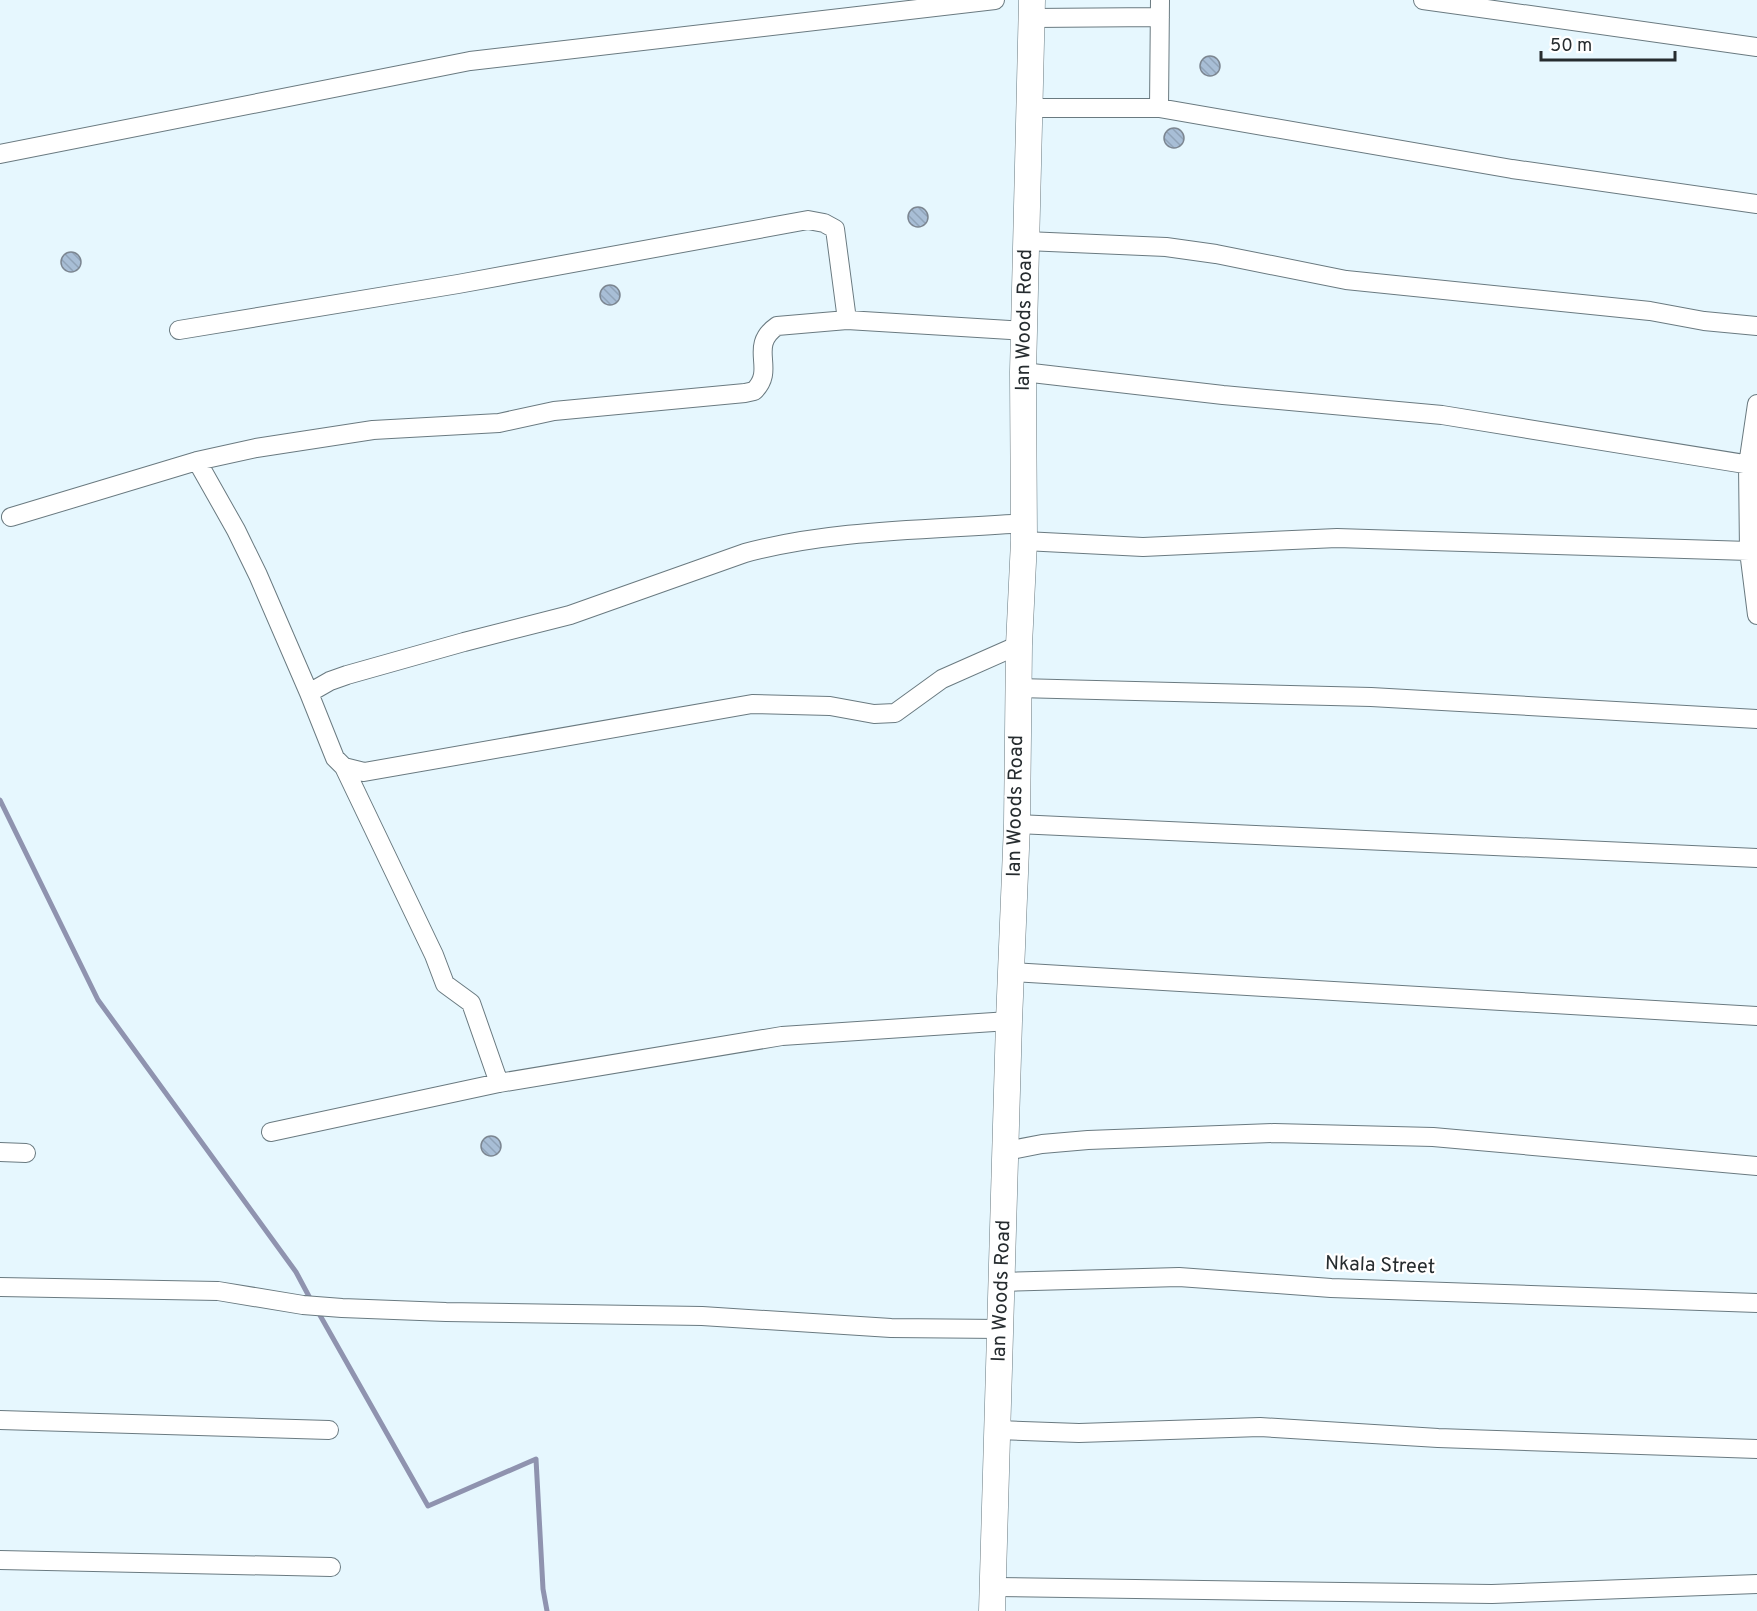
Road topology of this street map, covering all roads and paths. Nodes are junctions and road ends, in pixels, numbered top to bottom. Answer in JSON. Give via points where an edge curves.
{"nodes":[{"id":1,"x":995,"y":0,"type":"edge"},
{"id":2,"x":1423,"y":0,"type":"edge"},
{"id":3,"x":1032,"y":9,"type":"edge"},
{"id":4,"x":1160,"y":9,"type":"edge"},
{"id":5,"x":1757,"y":47,"type":"edge"},
{"id":6,"x":1030,"y":108,"type":"junction"},
{"id":7,"x":1159,"y":108,"type":"junction"},
{"id":8,"x":0,"y":154,"type":"edge"},
{"id":9,"x":1757,"y":204,"type":"edge"},
{"id":10,"x":1026,"y":241,"type":"junction"},
{"id":11,"x":847,"y":320,"type":"junction"},
{"id":12,"x":1757,"y":327,"type":"edge"},
{"id":13,"x":179,"y":330,"type":"dead end"},
{"id":14,"x":1025,"y":331,"type":"junction"},
{"id":15,"x":1023,"y":372,"type":"junction"},
{"id":16,"x":1757,"y":404,"type":"edge"},
{"id":17,"x":197,"y":461,"type":"junction"},
{"id":18,"x":1753,"y":465,"type":"edge"},
{"id":19,"x":11,"y":517,"type":"dead end"},
{"id":20,"x":1024,"y":532,"type":"junction"},
{"id":21,"x":1749,"y":551,"type":"junction"},
{"id":22,"x":1757,"y":615,"type":"edge"},
{"id":23,"x":1019,"y":645,"type":"junction"},
{"id":24,"x":1018,"y":688,"type":"junction"},
{"id":25,"x":309,"y":693,"type":"junction"},
{"id":26,"x":1757,"y":719,"type":"edge"},
{"id":27,"x":344,"y":767,"type":"junction"},
{"id":28,"x":1017,"y":824,"type":"junction"},
{"id":29,"x":1757,"y":858,"type":"edge"},
{"id":30,"x":1011,"y":972,"type":"junction"},
{"id":31,"x":1757,"y":1016,"type":"edge"},
{"id":32,"x":1009,"y":1021,"type":"junction"},
{"id":33,"x":499,"y":1083,"type":"junction"},
{"id":34,"x":271,"y":1132,"type":"dead end"},
{"id":35,"x":1006,"y":1151,"type":"junction"},
{"id":36,"x":0,"y":1152,"type":"edge"},
{"id":37,"x":26,"y":1153,"type":"dead end"},
{"id":38,"x":1757,"y":1166,"type":"edge"},
{"id":39,"x":1002,"y":1282,"type":"junction"},
{"id":40,"x":0,"y":1287,"type":"edge"},
{"id":41,"x":1757,"y":1303,"type":"edge"},
{"id":42,"x":1001,"y":1329,"type":"junction"},
{"id":43,"x":0,"y":1420,"type":"edge"},
{"id":44,"x":329,"y":1430,"type":"dead end"},
{"id":45,"x":998,"y":1430,"type":"junction"},
{"id":46,"x":1757,"y":1449,"type":"edge"},
{"id":47,"x":0,"y":1560,"type":"edge"},
{"id":48,"x":330,"y":1567,"type":"dead end"},
{"id":49,"x":1757,"y":1584,"type":"edge"},
{"id":50,"x":993,"y":1599,"type":"edge"}],
"edges":[{"from":1,"to":8,"type":"street","via":[[470,61]]},
{"from":2,"to":5,"type":"street"},
{"from":3,"to":4,"type":"street"},
{"from":3,"to":6,"type":"street","name":"Ian Woods Road"},
{"from":4,"to":7,"type":"street"},
{"from":6,"to":7,"type":"street"},
{"from":6,"to":10,"type":"street","name":"Ian Woods Road"},
{"from":7,"to":9,"type":"street","via":[[1512,170]]},
{"from":10,"to":12,"type":"street","via":[[1166,247],[1346,280],[1650,311]]},
{"from":10,"to":14,"type":"street","name":"Ian Woods Road"},
{"from":11,"to":13,"type":"street","via":[[835,229],[808,220]]},
{"from":11,"to":14,"type":"street"},
{"from":11,"to":17,"type":"street","via":[[777,326],[762,343],[763,378],[754,391],[745,393],[554,411],[499,423],[373,430]]},
{"from":14,"to":15,"type":"street","name":"Ian Woods Road"},
{"from":15,"to":18,"type":"street","via":[[1442,415]]},
{"from":15,"to":20,"type":"street","name":"Ian Woods Road"},
{"from":16,"to":18,"type":"street"},
{"from":17,"to":19,"type":"street"},
{"from":17,"to":25,"type":"street","via":[[258,575]]},
{"from":18,"to":21,"type":"street"},
{"from":20,"to":21,"type":"street","via":[[1143,547],[1337,538]]},
{"from":20,"to":23,"type":"street","name":"Ian Woods Road"},
{"from":20,"to":25,"type":"street","via":[[850,536],[775,545],[570,615],[330,681]]},
{"from":21,"to":22,"type":"street"},
{"from":23,"to":24,"type":"street","name":"Ian Woods Road"},
{"from":23,"to":27,"type":"street","via":[[942,679],[895,712],[874,714],[830,706],[752,704],[364,772]]},
{"from":24,"to":26,"type":"street","via":[[1371,697]]},
{"from":24,"to":28,"type":"street","name":"Ian Woods Road"},
{"from":25,"to":27,"type":"street","via":[[335,758]]},
{"from":27,"to":33,"type":"street","via":[[445,984],[471,1003]]},
{"from":28,"to":29,"type":"street"},
{"from":28,"to":30,"type":"street","name":"Ian Woods Road"},
{"from":30,"to":31,"type":"street"},
{"from":30,"to":32,"type":"street","name":"Ian Woods Road"},
{"from":32,"to":33,"type":"street","via":[[782,1036]]},
{"from":32,"to":35,"type":"street","name":"Ian Woods Road"},
{"from":33,"to":34,"type":"street"},
{"from":35,"to":38,"type":"street","via":[[1088,1140],[1274,1133],[1433,1137]]},
{"from":35,"to":39,"type":"street","name":"Ian Woods Road"},
{"from":36,"to":37,"type":"street"},
{"from":39,"to":41,"type":"street","name":"Nkala Street","via":[[1179,1277],[1331,1288]]},
{"from":39,"to":42,"type":"street","name":"Ian Woods Road"},
{"from":40,"to":42,"type":"street","via":[[219,1291],[353,1309],[702,1316],[891,1328]]},
{"from":42,"to":45,"type":"street","name":"Ian Woods Road"},
{"from":43,"to":44,"type":"street"},
{"from":45,"to":46,"type":"street","via":[[1079,1433],[1260,1427],[1438,1438]]},
{"from":45,"to":50,"type":"street","name":"Ian Woods Road"},
{"from":47,"to":48,"type":"street"},
{"from":49,"to":50,"type":"street","via":[[1492,1594]]}]}
